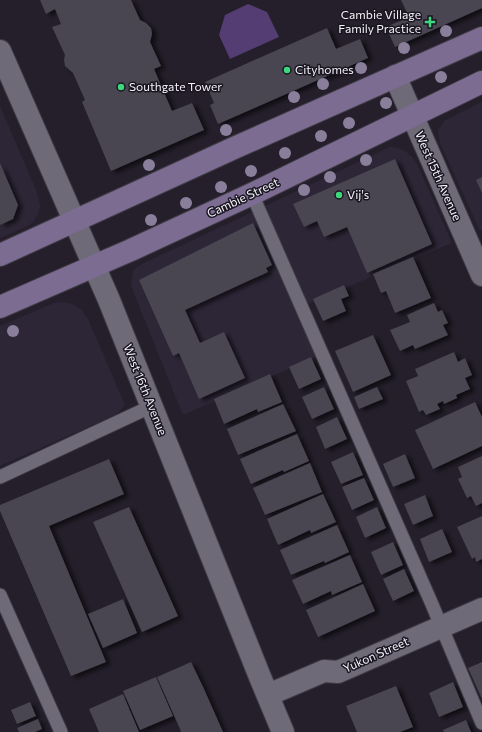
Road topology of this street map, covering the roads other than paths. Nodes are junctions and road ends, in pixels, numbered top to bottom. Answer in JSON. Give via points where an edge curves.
{"nodes":[{"id":1,"x":482,"y":38,"type":"edge"},
{"id":2,"x":0,"y":51,"type":"edge"},
{"id":3,"x":395,"y":76,"type":"junction"},
{"id":4,"x":482,"y":82,"type":"edge"},
{"id":5,"x":412,"y":115,"type":"junction"},
{"id":6,"x":252,"y":194,"type":"junction"},
{"id":7,"x":75,"y":221,"type":"junction"},
{"id":8,"x":0,"y":255,"type":"edge"},
{"id":9,"x":94,"y":266,"type":"junction"},
{"id":10,"x":482,"y":275,"type":"edge"},
{"id":11,"x":0,"y":307,"type":"edge"},
{"id":12,"x":152,"y":406,"type":"junction"},
{"id":13,"x":0,"y":477,"type":"edge"},
{"id":14,"x":0,"y":595,"type":"edge"},
{"id":15,"x":482,"y":609,"type":"edge"},
{"id":16,"x":441,"y":626,"type":"junction"},
{"id":17,"x":268,"y":695,"type":"junction"},
{"id":18,"x":482,"y":723,"type":"edge"},
{"id":19,"x":60,"y":732,"type":"edge"},
{"id":20,"x":284,"y":732,"type":"edge"}],
"edges":[{"from":1,"to":3,"type":"main road"},
{"from":2,"to":7,"type":"street","name":"West 16th Avenue"},
{"from":3,"to":5,"type":"street","name":"West 15th Avenue"},
{"from":3,"to":7,"type":"main road"},
{"from":4,"to":5,"type":"main road","name":"Cambie Street"},
{"from":5,"to":6,"type":"main road","name":"Cambie Street"},
{"from":5,"to":10,"type":"street","name":"West 15th Avenue"},
{"from":6,"to":9,"type":"main road","name":"Cambie Street"},
{"from":6,"to":16,"type":"lane"},
{"from":7,"to":8,"type":"main road"},
{"from":7,"to":9,"type":"street","name":"West 16th Avenue"},
{"from":9,"to":11,"type":"main road","name":"Cambie Street"},
{"from":9,"to":12,"type":"street","name":"West 16th Avenue"},
{"from":12,"to":13,"type":"lane"},
{"from":12,"to":17,"type":"street","name":"West 16th Avenue"},
{"from":14,"to":19,"type":"lane"},
{"from":15,"to":16,"type":"street","name":"Yukon Street"},
{"from":16,"to":17,"type":"street","name":"Yukon Street","via":[[338,672],[324,671]]},
{"from":16,"to":18,"type":"lane"},
{"from":17,"to":20,"type":"street","name":"West 16th Avenue"}]}
